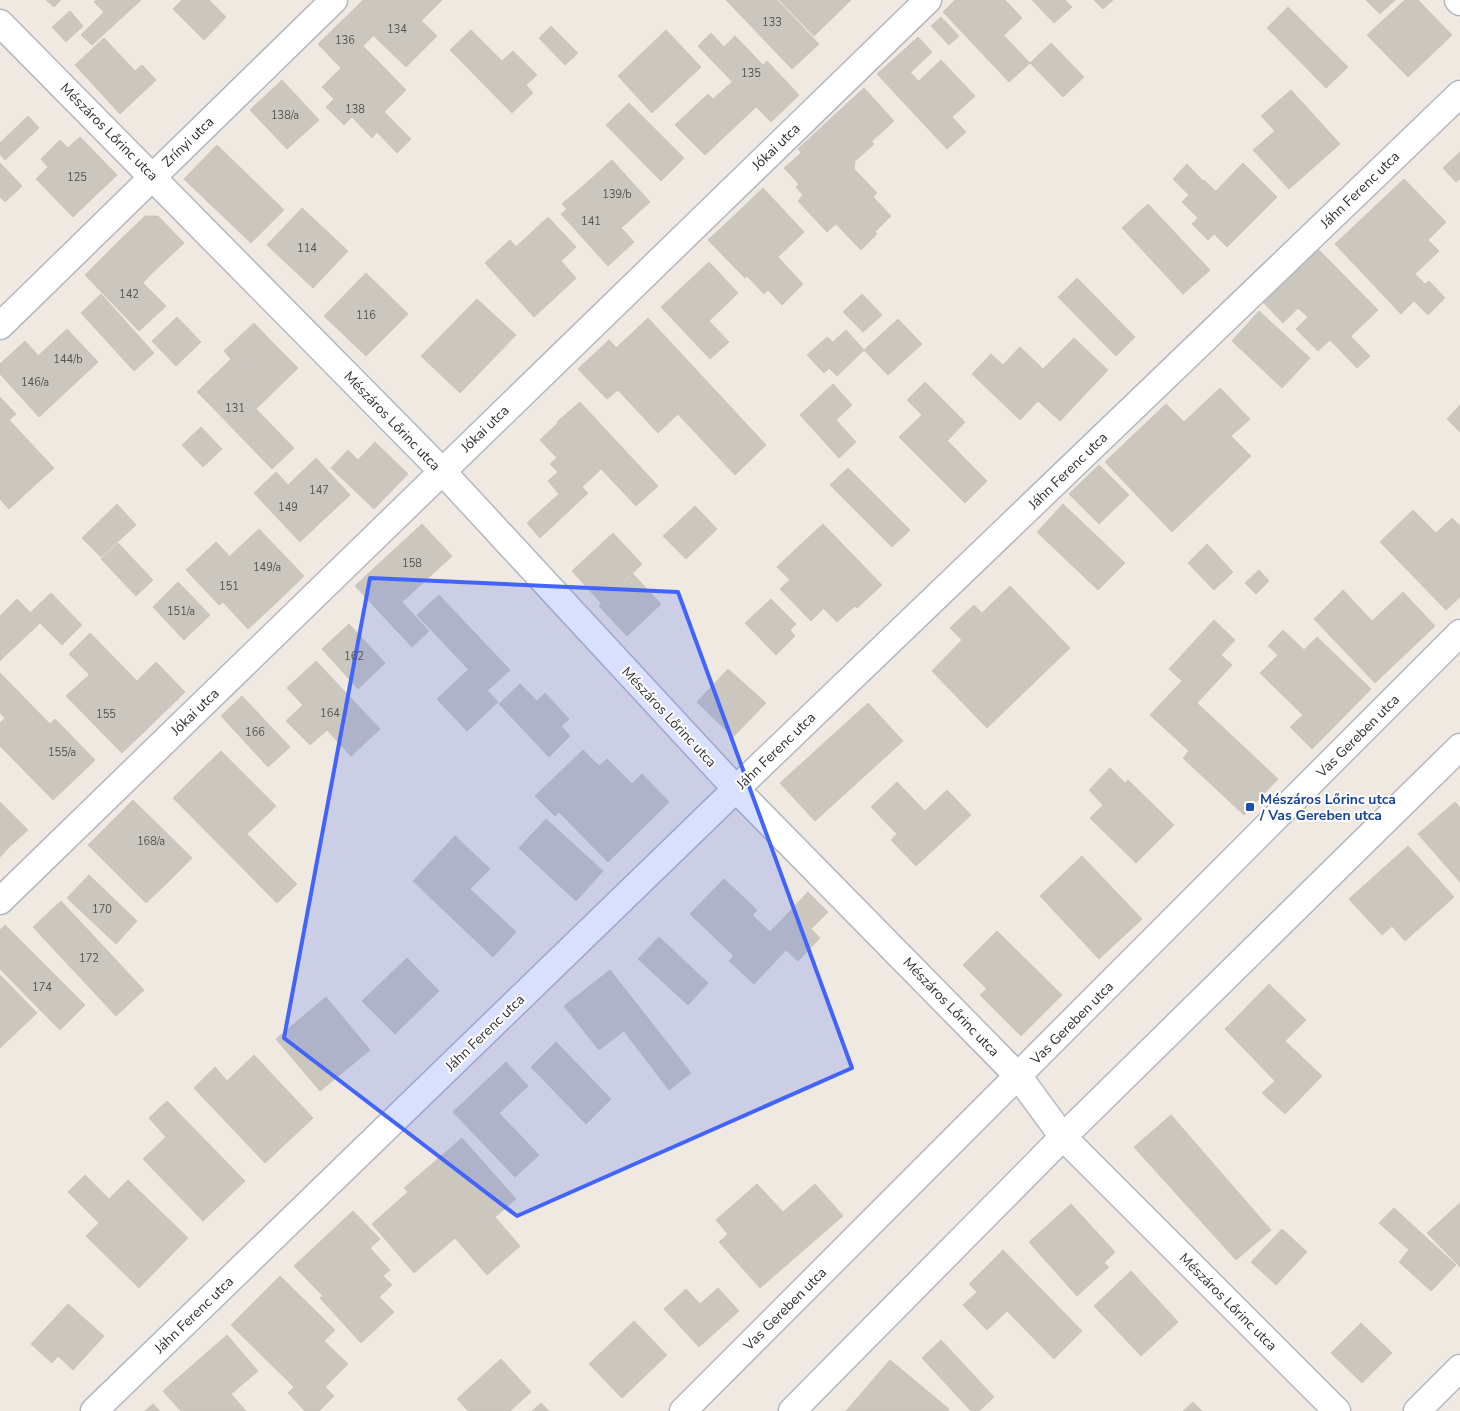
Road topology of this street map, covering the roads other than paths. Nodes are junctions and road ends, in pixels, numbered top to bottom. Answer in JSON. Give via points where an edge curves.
{"nodes":[{"id":1,"x":334,"y":0,"type":"edge"},
{"id":2,"x":928,"y":0,"type":"edge"},
{"id":3,"x":0,"y":23,"type":"edge"},
{"id":4,"x":1460,"y":94,"type":"edge"},
{"id":5,"x":153,"y":177,"type":"junction"},
{"id":6,"x":0,"y":326,"type":"edge"},
{"id":7,"x":442,"y":471,"type":"junction"},
{"id":8,"x":1460,"y":633,"type":"edge"},
{"id":9,"x":1460,"y":747,"type":"edge"},
{"id":10,"x":736,"y":789,"type":"junction"},
{"id":11,"x":0,"y":901,"type":"edge"},
{"id":12,"x":1019,"y":1076,"type":"junction"},
{"id":13,"x":1063,"y":1137,"type":"junction"},
{"id":14,"x":1460,"y":1368,"type":"edge"},
{"id":15,"x":94,"y":1411,"type":"edge"},
{"id":16,"x":683,"y":1411,"type":"edge"},
{"id":17,"x":792,"y":1411,"type":"edge"},
{"id":18,"x":1337,"y":1411,"type":"edge"},
{"id":19,"x":1418,"y":1411,"type":"edge"}],
"edges":[{"from":1,"to":5,"type":"street","name":"Zrínyi utca"},
{"from":2,"to":7,"type":"street","name":"Jókai utca"},
{"from":3,"to":5,"type":"street","name":"Mészáros Lőrinc utca"},
{"from":4,"to":10,"type":"street","name":"Jáhn Ferenc utca"},
{"from":5,"to":6,"type":"street","name":"Zrínyi utca"},
{"from":5,"to":7,"type":"street","name":"Mészáros Lőrinc utca"},
{"from":7,"to":10,"type":"street","name":"Mészáros Lőrinc utca"},
{"from":7,"to":11,"type":"street","name":"Jókai utca"},
{"from":8,"to":12,"type":"street","name":"Vas Gereben utca"},
{"from":9,"to":13,"type":"street"},
{"from":10,"to":12,"type":"street","name":"Mészáros Lőrinc utca"},
{"from":10,"to":15,"type":"street","name":"Jáhn Ferenc utca"},
{"from":12,"to":13,"type":"street","name":"Mészáros Lőrinc utca"},
{"from":12,"to":16,"type":"street","name":"Vas Gereben utca"},
{"from":13,"to":17,"type":"street"},
{"from":13,"to":18,"type":"street","name":"Mészáros Lőrinc utca"},
{"from":14,"to":19,"type":"street"}]}
